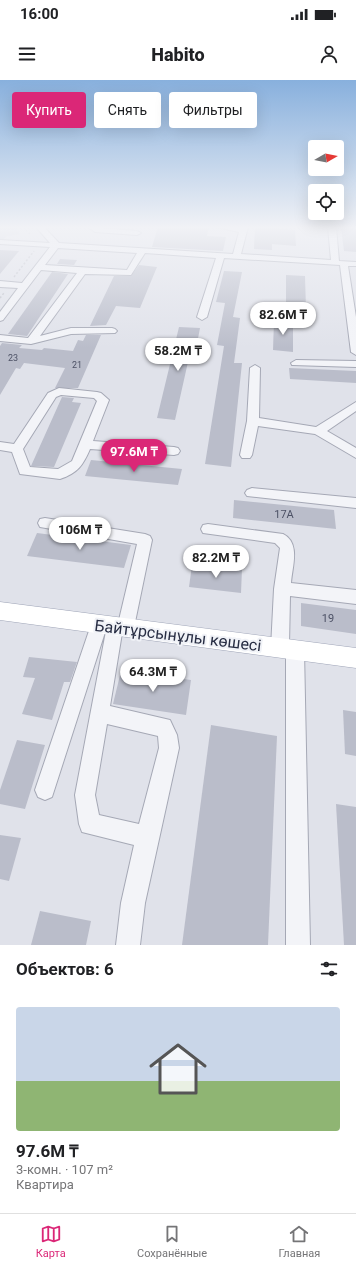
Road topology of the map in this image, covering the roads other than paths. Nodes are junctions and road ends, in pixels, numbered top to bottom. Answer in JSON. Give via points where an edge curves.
{"nodes":[{"id":1,"x":39,"y":267,"type":"edge"},
{"id":2,"x":43,"y":267,"type":"edge"},
{"id":3,"x":133,"y":267,"type":"edge"},
{"id":4,"x":217,"y":267,"type":"edge"},
{"id":5,"x":341,"y":267,"type":"edge"},
{"id":6,"x":83,"y":271,"type":"junction"},
{"id":7,"x":6,"y":284,"type":"edge"},
{"id":8,"x":25,"y":286,"type":"junction"},
{"id":9,"x":202,"y":317,"type":"dead end"},
{"id":10,"x":0,"y":318,"type":"edge"},
{"id":11,"x":112,"y":331,"type":"dead end"},
{"id":12,"x":0,"y":338,"type":"edge"},
{"id":13,"x":31,"y":341,"type":"junction"},
{"id":14,"x":356,"y":352,"type":"edge"},
{"id":15,"x":296,"y":363,"type":"dead end"},
{"id":16,"x":356,"y":364,"type":"edge"},
{"id":17,"x":255,"y":368,"type":"dead end"},
{"id":18,"x":356,"y":406,"type":"edge"},
{"id":19,"x":253,"y":421,"type":"junction"},
{"id":20,"x":318,"y":431,"type":"junction"},
{"id":21,"x":84,"y":444,"type":"junction"},
{"id":22,"x":0,"y":446,"type":"edge"},
{"id":23,"x":17,"y":449,"type":"junction"},
{"id":24,"x":174,"y":451,"type":"dead end"},
{"id":25,"x":356,"y":454,"type":"edge"},
{"id":26,"x":246,"y":455,"type":"dead end"},
{"id":27,"x":252,"y":493,"type":"dead end"},
{"id":28,"x":356,"y":503,"type":"edge"},
{"id":29,"x":45,"y":523,"type":"dead end"},
{"id":30,"x":208,"y":530,"type":"dead end"},
{"id":31,"x":282,"y":589,"type":"junction"},
{"id":32,"x":356,"y":597,"type":"edge"},
{"id":33,"x":0,"y":611,"type":"edge"},
{"id":34,"x":113,"y":626,"type":"junction"},
{"id":35,"x":288,"y":649,"type":"junction"},
{"id":36,"x":356,"y":658,"type":"edge"},
{"id":37,"x":99,"y":713,"type":"junction"},
{"id":38,"x":45,"y":790,"type":"dead end"},
{"id":39,"x":147,"y":837,"type":"junction"},
{"id":40,"x":128,"y":945,"type":"edge"},
{"id":41,"x":298,"y":945,"type":"edge"}],
"edges":[{"from":1,"to":8,"type":"street"},
{"from":2,"to":6,"type":"street"},
{"from":3,"to":6,"type":"street","via":[[128,273]]},
{"from":4,"to":9,"type":"street"},
{"from":5,"to":14,"type":"street"},
{"from":6,"to":13,"type":"street"},
{"from":7,"to":8,"type":"street"},
{"from":8,"to":10,"type":"street"},
{"from":11,"to":13,"type":"street","via":[[71,331]]},
{"from":12,"to":13,"type":"street"},
{"from":15,"to":16,"type":"street"},
{"from":17,"to":19,"type":"street"},
{"from":18,"to":20,"type":"street"},
{"from":19,"to":20,"type":"street"},
{"from":19,"to":26,"type":"street"},
{"from":20,"to":25,"type":"street"},
{"from":21,"to":23,"type":"street","via":[[77,464],[60,474],[25,471]]},
{"from":21,"to":23,"type":"street","via":[[103,400],[97,395],[59,391],[52,395]]},
{"from":21,"to":24,"type":"street"},
{"from":22,"to":23,"type":"street"},
{"from":27,"to":28,"type":"street"},
{"from":29,"to":34,"type":"street","via":[[145,540]]},
{"from":30,"to":31,"type":"street","via":[[278,538],[284,541],[287,548]]},
{"from":31,"to":32,"type":"street"},
{"from":31,"to":35,"type":"street"},
{"from":33,"to":34,"type":"main road","name":"Байтұрсынұлы көшесі"},
{"from":34,"to":35,"type":"main road","name":"Байтұрсынұлы көшесі"},
{"from":34,"to":37,"type":"street"},
{"from":34,"to":38,"type":"street"},
{"from":35,"to":36,"type":"main road","name":"Байтұрсынұлы көшесі"},
{"from":35,"to":41,"type":"street"},
{"from":37,"to":39,"type":"street","via":[[85,796],[90,824]]},
{"from":37,"to":39,"type":"street","via":[[163,727],[167,735],[169,748]]},
{"from":39,"to":40,"type":"street","via":[[133,903]]}]}
